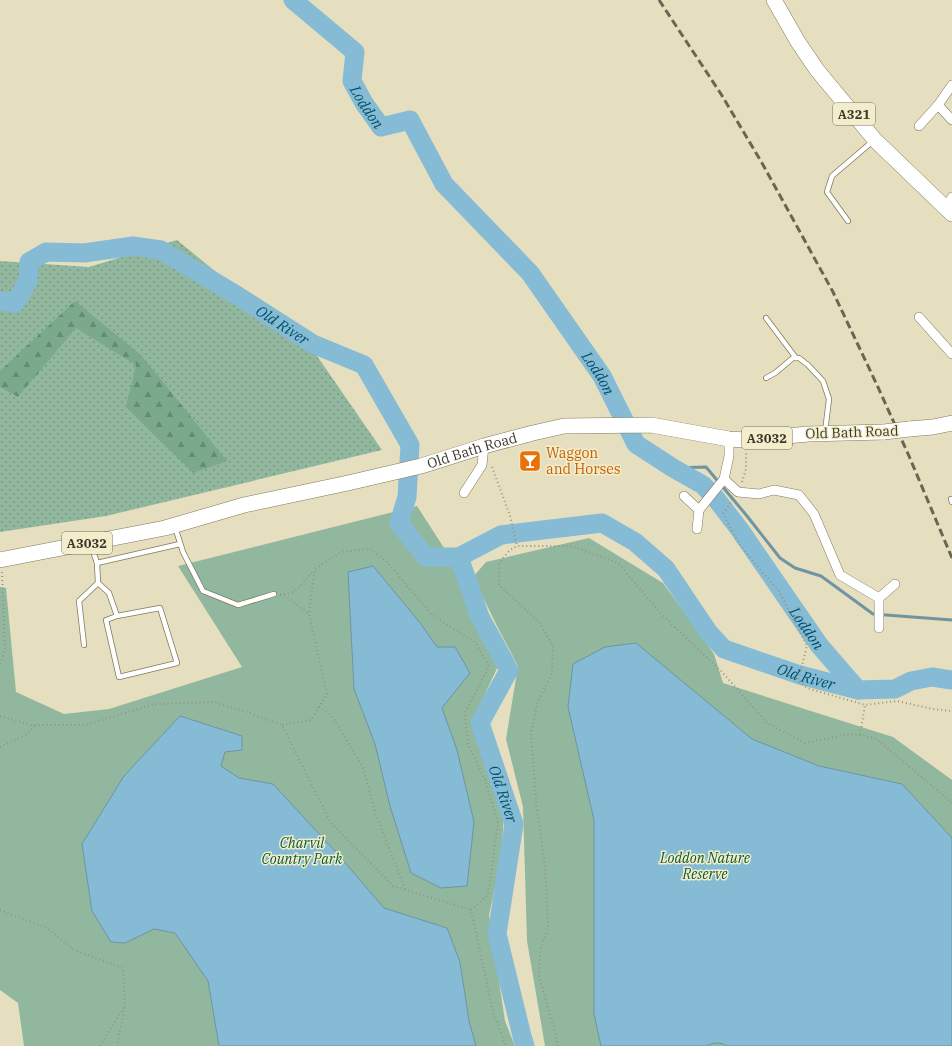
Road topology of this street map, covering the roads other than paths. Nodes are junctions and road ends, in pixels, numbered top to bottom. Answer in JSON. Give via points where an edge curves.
{"nodes":[{"id":1,"x":774,"y":0,"type":"edge"},
{"id":2,"x":952,"y":85,"type":"edge"},
{"id":3,"x":938,"y":105,"type":"junction"},
{"id":4,"x":952,"y":120,"type":"edge"},
{"id":5,"x":919,"y":126,"type":"dead end"},
{"id":6,"x":875,"y":140,"type":"junction"},
{"id":7,"x":950,"y":206,"type":"edge"},
{"id":8,"x":848,"y":221,"type":"dead end"},
{"id":9,"x":919,"y":317,"type":"dead end"},
{"id":10,"x":766,"y":318,"type":"dead end"},
{"id":11,"x":952,"y":354,"type":"edge"},
{"id":12,"x":796,"y":358,"type":"junction"},
{"id":13,"x":766,"y":378,"type":"dead end"},
{"id":14,"x":952,"y":423,"type":"edge"},
{"id":15,"x":825,"y":434,"type":"junction"},
{"id":16,"x":729,"y":439,"type":"junction"},
{"id":17,"x":484,"y":446,"type":"junction"},
{"id":18,"x":723,"y":481,"type":"junction"},
{"id":19,"x":464,"y":493,"type":"dead end"},
{"id":20,"x":684,"y":496,"type":"dead end"},
{"id":21,"x":702,"y":507,"type":"junction"},
{"id":22,"x":174,"y":525,"type":"junction"},
{"id":23,"x":697,"y":529,"type":"dead end"},
{"id":24,"x":90,"y":543,"type":"junction"},
{"id":25,"x":180,"y":544,"type":"junction"},
{"id":26,"x":98,"y":563,"type":"junction"},
{"id":27,"x":1,"y":566,"type":"edge"},
{"id":28,"x":98,"y":583,"type":"junction"},
{"id":29,"x":895,"y":584,"type":"dead end"},
{"id":30,"x":274,"y":594,"type":"road end"},
{"id":31,"x":879,"y":598,"type":"junction"},
{"id":32,"x":117,"y":616,"type":"junction"},
{"id":33,"x":879,"y":628,"type":"dead end"},
{"id":34,"x":84,"y":645,"type":"dead end"}],
"edges":[{"from":1,"to":6,"type":"main road","number":"A321","via":[[817,70]]},
{"from":2,"to":3,"type":"street"},
{"from":3,"to":4,"type":"street"},
{"from":3,"to":5,"type":"street"},
{"from":6,"to":7,"type":"main road","number":"A321"},
{"from":6,"to":8,"type":"lane","via":[[832,176],[827,192]]},
{"from":9,"to":11,"type":"street"},
{"from":10,"to":12,"type":"lane"},
{"from":12,"to":13,"type":"lane"},
{"from":12,"to":15,"type":"lane","via":[[808,365],[823,381],[829,399]]},
{"from":14,"to":15,"type":"main road","name":"Old Bath Road","number":"A3032","bridge":true,"via":[[909,430]]},
{"from":15,"to":16,"type":"main road","name":"Old Bath Road","number":"A3032"},
{"from":16,"to":17,"type":"main road","name":"Old Bath Road","number":"A3032","via":[[651,425],[564,426]]},
{"from":16,"to":18,"type":"street","via":[[729,456]]},
{"from":17,"to":19,"type":"street","via":[[482,465]]},
{"from":17,"to":22,"type":"main road","name":"Old Bath Road","number":"A3032","via":[[421,466],[244,506]]},
{"from":18,"to":21,"type":"street"},
{"from":18,"to":31,"type":"street","via":[[738,492],[759,494],[774,490],[799,494],[814,514],[840,575]]},
{"from":20,"to":21,"type":"street"},
{"from":21,"to":23,"type":"street"},
{"from":22,"to":24,"type":"main road","name":"Old Bath Road","number":"A3032"},
{"from":22,"to":25,"type":"lane"},
{"from":24,"to":26,"type":"lane"},
{"from":24,"to":27,"type":"main road","name":"Old Bath Road","number":"A3032"},
{"from":25,"to":26,"type":"lane"},
{"from":25,"to":30,"type":"lane","via":[[203,591],[238,605]]},
{"from":26,"to":28,"type":"lane"},
{"from":28,"to":32,"type":"lane","via":[[109,593]]},
{"from":28,"to":34,"type":"lane","via":[[79,601]]},
{"from":29,"to":31,"type":"street"},
{"from":31,"to":33,"type":"street"},
{"from":32,"to":32,"type":"lane","via":[[160,608],[176,663],[119,677],[106,620]]}]}
